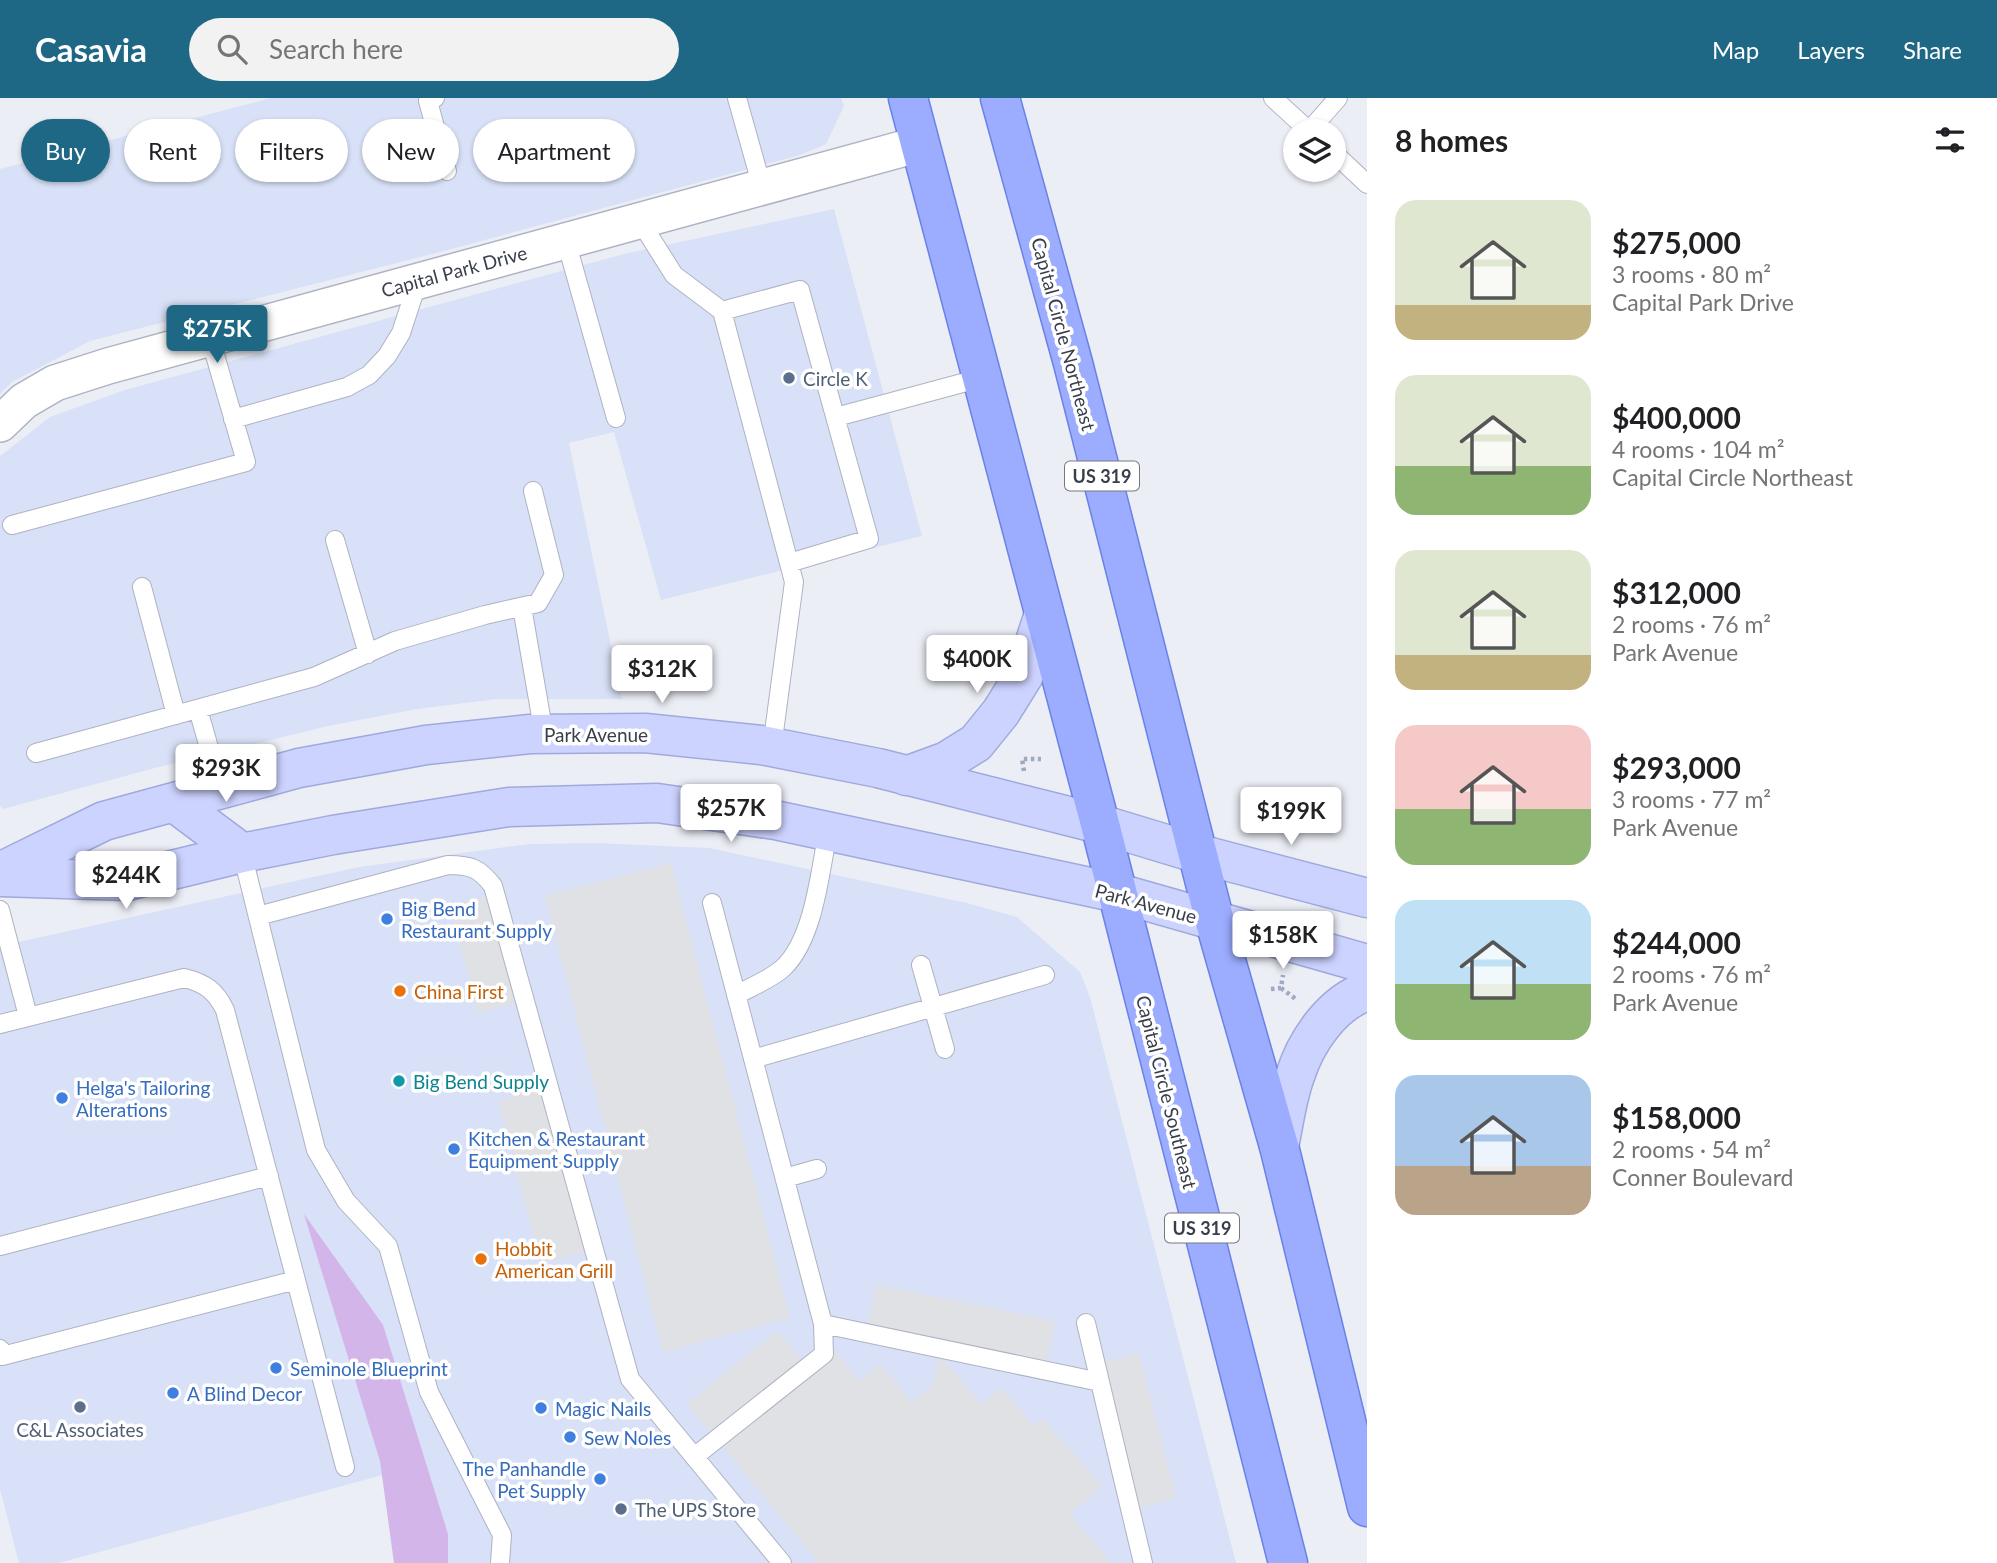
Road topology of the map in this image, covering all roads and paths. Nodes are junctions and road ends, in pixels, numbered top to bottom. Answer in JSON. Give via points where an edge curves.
{"nodes":[{"id":1,"x":435,"y":98,"type":"edge"},
{"id":2,"x":737,"y":98,"type":"edge"},
{"id":3,"x":908,"y":98,"type":"edge"},
{"id":4,"x":1000,"y":98,"type":"edge"},
{"id":5,"x":1273,"y":98,"type":"edge"},
{"id":6,"x":1338,"y":98,"type":"edge"},
{"id":7,"x":433,"y":119,"type":"edge"},
{"id":8,"x":1296,"y":119,"type":"edge"},
{"id":9,"x":1320,"y":119,"type":"edge"},
{"id":10,"x":920,"y":144,"type":"junction"},
{"id":11,"x":1346,"y":164,"type":"edge"},
{"id":12,"x":1367,"y":184,"type":"edge"},
{"id":13,"x":762,"y":187,"type":"junction"},
{"id":14,"x":640,"y":221,"type":"junction"},
{"id":15,"x":566,"y":240,"type":"junction"},
{"id":16,"x":418,"y":281,"type":"junction"},
{"id":17,"x":722,"y":311,"type":"junction"},
{"id":18,"x":210,"y":338,"type":"junction"},
{"id":19,"x":981,"y":378,"type":"junction"},
{"id":20,"x":836,"y":417,"type":"junction"},
{"id":21,"x":616,"y":418,"type":"dead end"},
{"id":22,"x":233,"y":419,"type":"junction"},
{"id":23,"x":0,"y":424,"type":"edge"},
{"id":24,"x":533,"y":491,"type":"dead end"},
{"id":25,"x":12,"y":525,"type":"dead end"},
{"id":26,"x":335,"y":540,"type":"dead end"},
{"id":27,"x":789,"y":564,"type":"junction"},
{"id":28,"x":142,"y":587,"type":"dead end"},
{"id":29,"x":522,"y":607,"type":"junction"},
{"id":30,"x":1044,"y":614,"type":"junction"},
{"id":31,"x":368,"y":654,"type":"junction"},
{"id":32,"x":198,"y":709,"type":"junction"},
{"id":33,"x":176,"y":715,"type":"junction"},
{"id":34,"x":544,"y":734,"type":"junction"},
{"id":35,"x":772,"y":747,"type":"junction"},
{"id":36,"x":36,"y":752,"type":"dead end"},
{"id":37,"x":906,"y":776,"type":"junction"},
{"id":38,"x":221,"y":790,"type":"junction"},
{"id":39,"x":175,"y":803,"type":"junction"},
{"id":40,"x":1100,"y":824,"type":"junction"},
{"id":41,"x":828,"y":831,"type":"junction"},
{"id":42,"x":242,"y":853,"type":"junction"},
{"id":43,"x":1199,"y":854,"type":"junction"},
{"id":44,"x":0,"y":875,"type":"edge"},
{"id":45,"x":1118,"y":893,"type":"junction"},
{"id":46,"x":1367,"y":898,"type":"edge"},
{"id":47,"x":712,"y":903,"type":"dead end"},
{"id":48,"x":0,"y":910,"type":"edge"},
{"id":49,"x":258,"y":916,"type":"junction"},
{"id":50,"x":1215,"y":922,"type":"junction"},
{"id":51,"x":1367,"y":964,"type":"edge"},
{"id":52,"x":921,"y":965,"type":"dead end"},
{"id":53,"x":1283,"y":967,"type":"dead end"},
{"id":54,"x":1045,"y":975,"type":"dead end"},
{"id":55,"x":1270,"y":989,"type":"dead end"},
{"id":56,"x":1367,"y":991,"type":"edge"},
{"id":57,"x":736,"y":995,"type":"junction"},
{"id":58,"x":933,"y":1007,"type":"junction"},
{"id":59,"x":28,"y":1016,"type":"junction"},
{"id":60,"x":0,"y":1024,"type":"edge"},
{"id":61,"x":945,"y":1049,"type":"dead end"},
{"id":62,"x":753,"y":1059,"type":"junction"},
{"id":63,"x":1279,"y":1146,"type":"junction"},
{"id":64,"x":817,"y":1169,"type":"dead end"},
{"id":65,"x":269,"y":1176,"type":"junction"},
{"id":66,"x":785,"y":1178,"type":"junction"},
{"id":67,"x":0,"y":1246,"type":"edge"},
{"id":68,"x":296,"y":1280,"type":"junction"},
{"id":69,"x":823,"y":1324,"type":"junction"},
{"id":70,"x":1086,"y":1324,"type":"dead end"},
{"id":71,"x":0,"y":1349,"type":"edge"},
{"id":72,"x":1100,"y":1382,"type":"junction"},
{"id":73,"x":694,"y":1457,"type":"junction"},
{"id":74,"x":345,"y":1467,"type":"dead end"},
{"id":75,"x":1367,"y":1507,"type":"edge"},
{"id":76,"x":500,"y":1563,"type":"edge"},
{"id":77,"x":782,"y":1563,"type":"edge"},
{"id":78,"x":1143,"y":1563,"type":"edge"},
{"id":79,"x":1288,"y":1563,"type":"edge"}],
"edges":[{"from":1,"to":7,"type":"lane","via":[[428,101]]},
{"from":2,"to":13,"type":"lane"},
{"from":3,"to":10,"type":"main road","number":"US 319"},
{"from":4,"to":43,"type":"main road","name":"Capital Circle Northeast","number":"US 319"},
{"from":5,"to":8,"type":"lane"},
{"from":6,"to":9,"type":"lane"},
{"from":10,"to":13,"type":"street","name":"Capital Park Drive"},
{"from":10,"to":19,"type":"main road","number":"US 319"},
{"from":11,"to":12,"type":"lane"},
{"from":13,"to":14,"type":"street","name":"Capital Park Drive"},
{"from":14,"to":15,"type":"street","name":"Capital Park Drive"},
{"from":14,"to":17,"type":"lane","via":[[674,275]]},
{"from":15,"to":16,"type":"street","name":"Capital Park Drive"},
{"from":15,"to":21,"type":"lane"},
{"from":16,"to":18,"type":"street","name":"Capital Park Drive"},
{"from":16,"to":22,"type":"lane","via":[[401,333],[369,375],[347,387]]},
{"from":17,"to":20,"type":"lane","via":[[800,290]]},
{"from":17,"to":27,"type":"lane"},
{"from":18,"to":22,"type":"lane"},
{"from":18,"to":23,"type":"street","name":"Capital Park Drive","via":[[55,383],[24,401]]},
{"from":19,"to":20,"type":"lane"},
{"from":19,"to":30,"type":"main road","number":"US 319"},
{"from":20,"to":27,"type":"lane","via":[[869,539]]},
{"from":22,"to":25,"type":"lane","via":[[246,462]]},
{"from":24,"to":29,"type":"lane","via":[[554,575],[538,603]]},
{"from":26,"to":31,"type":"lane"},
{"from":27,"to":35,"type":"lane","via":[[794,582]]},
{"from":28,"to":33,"type":"lane"},
{"from":29,"to":31,"type":"lane","via":[[395,641]]},
{"from":29,"to":34,"type":"lane"},
{"from":30,"to":37,"type":"main road","via":[[1024,675],[976,743],[947,761]]},
{"from":30,"to":40,"type":"main road","number":"US 319"},
{"from":31,"to":32,"type":"lane","via":[[314,677]]},
{"from":32,"to":33,"type":"lane"},
{"from":32,"to":38,"type":"lane"},
{"from":33,"to":36,"type":"lane"},
{"from":34,"to":35,"type":"main road","name":"Park Avenue","via":[[645,733]]},
{"from":34,"to":38,"type":"main road","name":"Park Avenue","via":[[426,745],[299,768]]},
{"from":35,"to":37,"type":"main road","name":"Park Avenue"},
{"from":37,"to":40,"type":"main road","name":"Park Avenue"},
{"from":38,"to":39,"type":"main road","name":"Park Avenue"},
{"from":39,"to":42,"type":"main road"},
{"from":39,"to":44,"type":"main road","name":"Park Avenue","via":[[104,821]]},
{"from":40,"to":43,"type":"main road","name":"Park Avenue"},
{"from":40,"to":45,"type":"main road","name":"Capital Circle Southeast","number":"US 319"},
{"from":41,"to":42,"type":"main road","name":"Park Avenue","via":[[657,803],[509,807]]},
{"from":41,"to":45,"type":"main road","name":"Park Avenue"},
{"from":41,"to":57,"type":"lane","via":[[809,922],[796,953],[782,970]]},
{"from":42,"to":44,"type":"main road","name":"Park Avenue","via":[[127,881]]},
{"from":42,"to":49,"type":"lane"},
{"from":43,"to":46,"type":"main road","name":"Park Avenue"},
{"from":43,"to":50,"type":"main road","number":"US 319"},
{"from":45,"to":50,"type":"main road","name":"Park Avenue"},
{"from":45,"to":79,"type":"main road","name":"Capital Circle Southeast","number":"US 319"},
{"from":47,"to":57,"type":"lane"},
{"from":48,"to":59,"type":"lane"},
{"from":49,"to":73,"type":"lane","via":[[448,865],[481,871],[487,878],[493,886],[630,1379]]},
{"from":49,"to":76,"type":"lane","via":[[316,1150],[346,1201],[388,1246],[429,1392],[502,1535]]},
{"from":50,"to":51,"type":"main road","name":"Park Avenue"},
{"from":50,"to":63,"type":"main road","number":"US 319"},
{"from":52,"to":58,"type":"lane"},
{"from":53,"to":55,"type":"path","via":[[1281,988]]},
{"from":54,"to":58,"type":"lane"},
{"from":56,"to":63,"type":"main road","via":[[1352,996],[1318,1028],[1295,1075]]},
{"from":57,"to":62,"type":"lane"},
{"from":58,"to":61,"type":"lane"},
{"from":58,"to":62,"type":"lane"},
{"from":59,"to":60,"type":"lane"},
{"from":59,"to":65,"type":"lane","via":[[172,979],[184,978],[209,987],[225,1010]]},
{"from":62,"to":66,"type":"lane"},
{"from":63,"to":75,"type":"main road","number":"US 319"},
{"from":64,"to":66,"type":"lane"},
{"from":65,"to":67,"type":"lane"},
{"from":65,"to":68,"type":"lane"},
{"from":66,"to":69,"type":"lane"},
{"from":68,"to":71,"type":"lane","via":[[2,1356]]},
{"from":68,"to":74,"type":"lane"},
{"from":69,"to":72,"type":"lane"},
{"from":69,"to":73,"type":"lane","via":[[824,1354]]},
{"from":70,"to":72,"type":"lane"},
{"from":72,"to":78,"type":"lane"},
{"from":73,"to":77,"type":"lane"}]}
